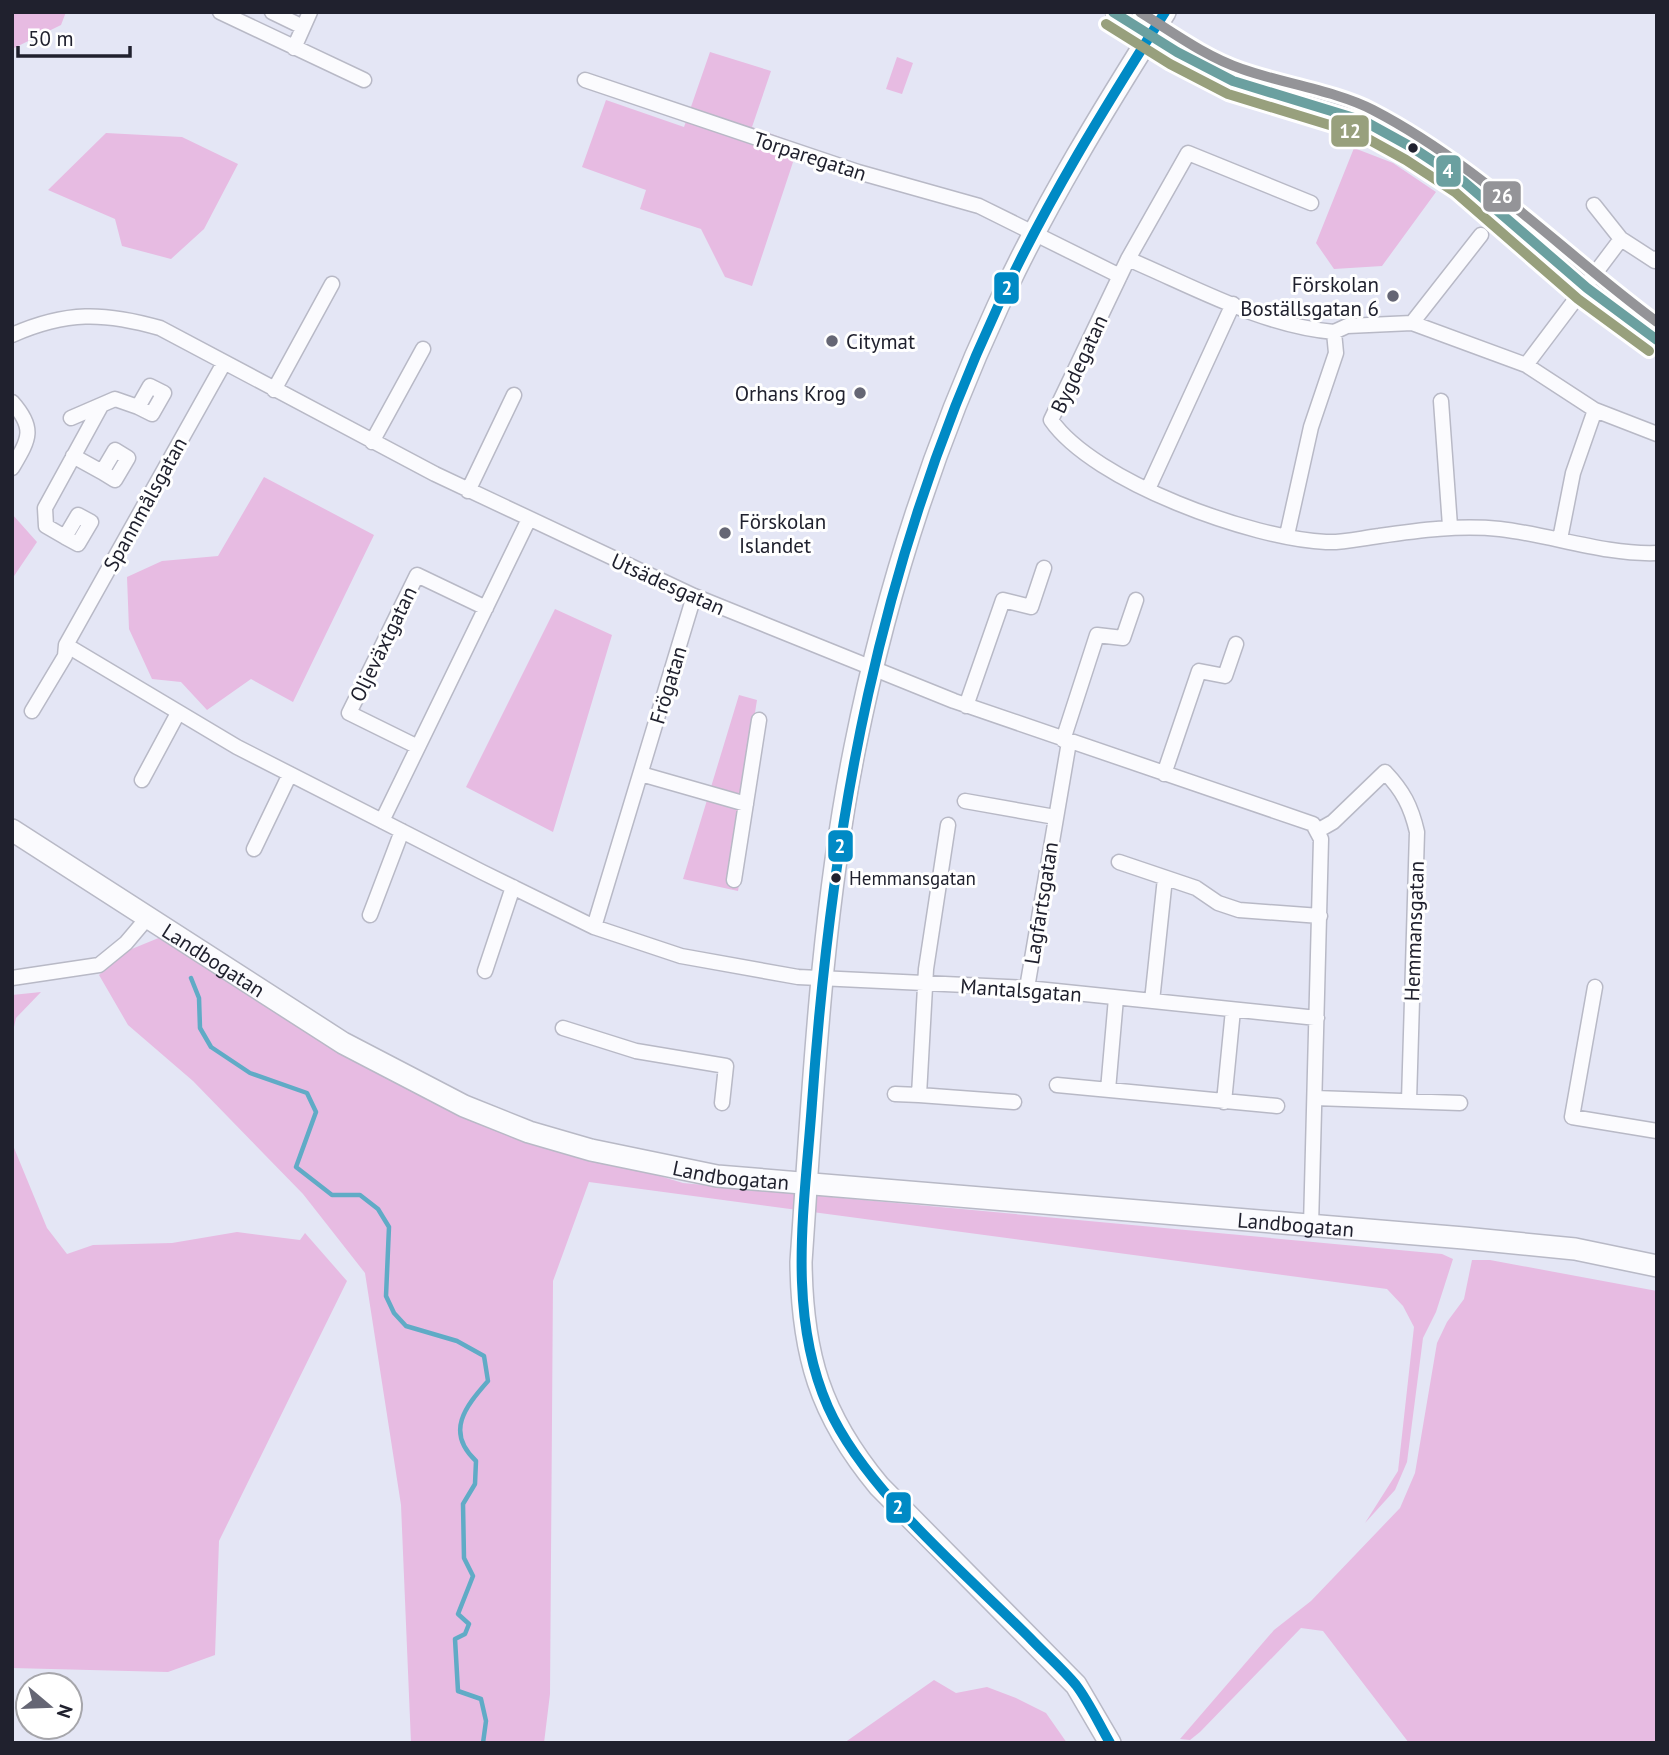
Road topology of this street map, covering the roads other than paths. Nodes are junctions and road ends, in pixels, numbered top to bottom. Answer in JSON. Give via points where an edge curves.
{"nodes":[{"id":1,"x":219,"y":12,"type":"edge"},
{"id":2,"x":272,"y":12,"type":"edge"},
{"id":3,"x":310,"y":12,"type":"edge"},
{"id":4,"x":1114,"y":12,"type":"edge"},
{"id":5,"x":1165,"y":12,"type":"edge"},
{"id":6,"x":303,"y":27,"type":"junction"},
{"id":7,"x":1150,"y":35,"type":"junction"},
{"id":8,"x":294,"y":48,"type":"junction"},
{"id":9,"x":364,"y":80,"type":"dead end"},
{"id":10,"x":585,"y":80,"type":"dead end"},
{"id":11,"x":1311,"y":203,"type":"dead end"},
{"id":12,"x":1594,"y":205,"type":"dead end"},
{"id":13,"x":1034,"y":233,"type":"junction"},
{"id":14,"x":1481,"y":235,"type":"dead end"},
{"id":15,"x":1622,"y":240,"type":"junction"},
{"id":16,"x":1657,"y":258,"type":"edge"},
{"id":17,"x":1128,"y":259,"type":"junction"},
{"id":18,"x":1120,"y":276,"type":"junction"},
{"id":19,"x":332,"y":284,"type":"dead end"},
{"id":20,"x":1587,"y":288,"type":"junction"},
{"id":21,"x":1233,"y":304,"type":"junction"},
{"id":22,"x":1412,"y":323,"type":"junction"},
{"id":23,"x":1334,"y":332,"type":"junction"},
{"id":24,"x":12,"y":335,"type":"edge"},
{"id":25,"x":1657,"y":340,"type":"edge"},
{"id":26,"x":423,"y":349,"type":"dead end"},
{"id":27,"x":224,"y":363,"type":"junction"},
{"id":28,"x":1526,"y":365,"type":"junction"},
{"id":29,"x":274,"y":390,"type":"junction"},
{"id":30,"x":514,"y":395,"type":"dead end"},
{"id":31,"x":1441,"y":401,"type":"dead end"},
{"id":32,"x":12,"y":402,"type":"edge"},
{"id":33,"x":101,"y":406,"type":"junction"},
{"id":34,"x":138,"y":407,"type":"dead end"},
{"id":35,"x":1595,"y":411,"type":"junction"},
{"id":36,"x":71,"y":418,"type":"dead end"},
{"id":37,"x":1657,"y":434,"type":"edge"},
{"id":38,"x":372,"y":442,"type":"junction"},
{"id":39,"x":74,"y":456,"type":"junction"},
{"id":40,"x":12,"y":468,"type":"edge"},
{"id":41,"x":102,"y":472,"type":"dead end"},
{"id":42,"x":1147,"y":489,"type":"junction"},
{"id":43,"x":468,"y":491,"type":"junction"},
{"id":44,"x":528,"y":521,"type":"junction"},
{"id":45,"x":1450,"y":526,"type":"junction"},
{"id":46,"x":1287,"y":535,"type":"junction"},
{"id":47,"x":65,"y":537,"type":"dead end"},
{"id":48,"x":1560,"y":539,"type":"junction"},
{"id":49,"x":1657,"y":553,"type":"edge"},
{"id":50,"x":1044,"y":568,"type":"dead end"},
{"id":51,"x":694,"y":596,"type":"junction"},
{"id":52,"x":1136,"y":600,"type":"dead end"},
{"id":53,"x":486,"y":608,"type":"junction"},
{"id":54,"x":1236,"y":644,"type":"dead end"},
{"id":55,"x":66,"y":645,"type":"junction"},
{"id":56,"x":872,"y":670,"type":"junction"},
{"id":57,"x":966,"y":706,"type":"junction"},
{"id":58,"x":32,"y":711,"type":"dead end"},
{"id":59,"x":178,"y":713,"type":"junction"},
{"id":60,"x":759,"y":720,"type":"dead end"},
{"id":61,"x":1066,"y":741,"type":"junction"},
{"id":62,"x":418,"y":747,"type":"junction"},
{"id":63,"x":290,"y":774,"type":"junction"},
{"id":64,"x":641,"y":774,"type":"junction"},
{"id":65,"x":1164,"y":774,"type":"junction"},
{"id":66,"x":142,"y":780,"type":"dead end"},
{"id":67,"x":965,"y":802,"type":"dead end"},
{"id":68,"x":746,"y":804,"type":"junction"},
{"id":69,"x":1055,"y":817,"type":"junction"},
{"id":70,"x":382,"y":821,"type":"junction"},
{"id":71,"x":948,"y":825,"type":"dead end"},
{"id":72,"x":12,"y":830,"type":"edge"},
{"id":73,"x":1319,"y":830,"type":"junction"},
{"id":74,"x":402,"y":831,"type":"junction"},
{"id":75,"x":254,"y":849,"type":"dead end"},
{"id":76,"x":1119,"y":862,"type":"dead end"},
{"id":77,"x":1165,"y":878,"type":"junction"},
{"id":78,"x":734,"y":880,"type":"dead end"},
{"id":79,"x":513,"y":887,"type":"junction"},
{"id":80,"x":370,"y":915,"type":"dead end"},
{"id":81,"x":1320,"y":916,"type":"junction"},
{"id":82,"x":148,"y":917,"type":"junction"},
{"id":83,"x":594,"y":927,"type":"junction"},
{"id":84,"x":485,"y":971,"type":"dead end"},
{"id":85,"x":12,"y":978,"type":"edge"},
{"id":86,"x":824,"y":979,"type":"junction"},
{"id":87,"x":925,"y":983,"type":"junction"},
{"id":88,"x":1595,"y":987,"type":"dead end"},
{"id":89,"x":1027,"y":988,"type":"junction"},
{"id":90,"x":1116,"y":998,"type":"junction"},
{"id":91,"x":1152,"y":1001,"type":"junction"},
{"id":92,"x":1233,"y":1010,"type":"junction"},
{"id":93,"x":1317,"y":1018,"type":"junction"},
{"id":94,"x":564,"y":1028,"type":"dead end"},
{"id":95,"x":1057,"y":1085,"type":"dead end"},
{"id":96,"x":1108,"y":1090,"type":"junction"},
{"id":97,"x":895,"y":1094,"type":"dead end"},
{"id":98,"x":919,"y":1095,"type":"junction"},
{"id":99,"x":1315,"y":1098,"type":"junction"},
{"id":100,"x":1409,"y":1101,"type":"junction"},
{"id":101,"x":1014,"y":1102,"type":"dead end"},
{"id":102,"x":1224,"y":1102,"type":"junction"},
{"id":103,"x":722,"y":1103,"type":"dead end"},
{"id":104,"x":1460,"y":1103,"type":"dead end"},
{"id":105,"x":1277,"y":1106,"type":"dead end"},
{"id":106,"x":1657,"y":1131,"type":"edge"},
{"id":107,"x":807,"y":1184,"type":"junction"},
{"id":108,"x":1311,"y":1226,"type":"junction"},
{"id":109,"x":1657,"y":1266,"type":"edge"},
{"id":110,"x":1110,"y":1743,"type":"edge"}],
"edges":[{"from":1,"to":8,"type":"street"},
{"from":2,"to":6,"type":"street"},
{"from":3,"to":6,"type":"street"},
{"from":4,"to":7,"type":"street"},
{"from":5,"to":7,"type":"street"},
{"from":6,"to":8,"type":"street"},
{"from":7,"to":13,"type":"street"},
{"from":7,"to":20,"type":"street","via":[[1233,81],[1364,121],[1413,148],[1463,181]]},
{"from":8,"to":9,"type":"street"},
{"from":10,"to":13,"type":"street","name":"Torparegatan","via":[[858,172],[979,206]]},
{"from":11,"to":17,"type":"street","name":"Bygdegatan","via":[[1188,153]]},
{"from":12,"to":15,"type":"street"},
{"from":13,"to":18,"type":"street"},
{"from":13,"to":56,"type":"street","via":[[998,307],[937,457]]},
{"from":14,"to":22,"type":"street"},
{"from":15,"to":16,"type":"street","via":[[1655,261]]},
{"from":15,"to":20,"type":"street"},
{"from":17,"to":18,"type":"street","name":"Bygdegatan"},
{"from":17,"to":21,"type":"street"},
{"from":18,"to":42,"type":"street","name":"Bygdegatan","via":[[1051,421],[1060,433],[1109,469]]},
{"from":19,"to":29,"type":"street"},
{"from":20,"to":25,"type":"street"},
{"from":20,"to":28,"type":"street"},
{"from":21,"to":23,"type":"street","via":[[1311,330]]},
{"from":21,"to":42,"type":"street"},
{"from":22,"to":23,"type":"street","via":[[1346,326]]},
{"from":22,"to":28,"type":"street"},
{"from":23,"to":46,"type":"street","via":[[1336,354],[1311,427]]},
{"from":24,"to":27,"type":"street","name":"Utsädesgatan","via":[[55,319],[120,316],[160,328]]},
{"from":26,"to":38,"type":"street"},
{"from":27,"to":29,"type":"street","name":"Utsädesgatan"},
{"from":27,"to":55,"type":"street","name":"Spannmålsgatan"},
{"from":28,"to":35,"type":"street"},
{"from":29,"to":38,"type":"street","name":"Utsädesgatan"},
{"from":30,"to":43,"type":"street"},
{"from":31,"to":45,"type":"street"},
{"from":32,"to":40,"type":"street","via":[[29,431]]},
{"from":33,"to":34,"type":"street","via":[[115,399]]},
{"from":33,"to":36,"type":"street"},
{"from":33,"to":39,"type":"street"},
{"from":35,"to":37,"type":"street"},
{"from":35,"to":48,"type":"street","via":[[1573,473]]},
{"from":38,"to":43,"type":"street","name":"Utsädesgatan"},
{"from":39,"to":41,"type":"street"},
{"from":39,"to":47,"type":"street","via":[[44,516],[46,526]]},
{"from":42,"to":46,"type":"street","name":"Bygdegatan","via":[[1226,520]]},
{"from":43,"to":44,"type":"street","name":"Utsädesgatan"},
{"from":44,"to":51,"type":"street","name":"Utsädesgatan"},
{"from":44,"to":53,"type":"street"},
{"from":45,"to":46,"type":"street","name":"Bygdegatan","via":[[1327,542]]},
{"from":45,"to":48,"type":"street","name":"Bygdegatan"},
{"from":48,"to":49,"type":"street","name":"Bygdegatan"},
{"from":50,"to":57,"type":"street","via":[[1031,607],[1003,600]]},
{"from":51,"to":56,"type":"street","name":"Utsädesgatan"},
{"from":51,"to":64,"type":"street","name":"Frögatan"},
{"from":52,"to":61,"type":"street","via":[[1122,638],[1097,635]]},
{"from":53,"to":62,"type":"street"},
{"from":53,"to":62,"type":"street","name":"Oljeväxtgatan","via":[[418,575],[349,713]]},
{"from":54,"to":65,"type":"street","via":[[1225,676],[1199,671]]},
{"from":55,"to":58,"type":"street","name":"Spannmålsgatan","via":[[65,656]]},
{"from":55,"to":59,"type":"street"},
{"from":56,"to":57,"type":"street"},
{"from":56,"to":86,"type":"street","via":[[843,813]]},
{"from":57,"to":61,"type":"street"},
{"from":59,"to":63,"type":"street"},
{"from":59,"to":66,"type":"street"},
{"from":60,"to":68,"type":"street"},
{"from":61,"to":65,"type":"street"},
{"from":61,"to":69,"type":"street","name":"Lagfartsgatan"},
{"from":62,"to":70,"type":"street"},
{"from":63,"to":70,"type":"street"},
{"from":63,"to":75,"type":"street"},
{"from":64,"to":68,"type":"street"},
{"from":64,"to":83,"type":"street","name":"Frögatan"},
{"from":65,"to":73,"type":"street","via":[[1304,820]]},
{"from":67,"to":69,"type":"street","name":"Lagfartsgatan"},
{"from":68,"to":78,"type":"street"},
{"from":69,"to":89,"type":"street","name":"Lagfartsgatan"},
{"from":70,"to":74,"type":"street"},
{"from":71,"to":87,"type":"street"},
{"from":72,"to":82,"type":"street","name":"Landbogatan"},
{"from":73,"to":81,"type":"street"},
{"from":73,"to":100,"type":"street","name":"Hemmansgatan","via":[[1333,822],[1380,767],[1402,789],[1411,807],[1417,832]]},
{"from":74,"to":79,"type":"street"},
{"from":74,"to":80,"type":"street"},
{"from":76,"to":77,"type":"street"},
{"from":77,"to":81,"type":"street","via":[[1239,910]]},
{"from":77,"to":91,"type":"street"},
{"from":79,"to":83,"type":"street"},
{"from":79,"to":84,"type":"street"},
{"from":81,"to":93,"type":"street"},
{"from":82,"to":85,"type":"street","via":[[99,965]]},
{"from":82,"to":107,"type":"street","name":"Landbogatan","via":[[343,1043],[464,1106],[529,1132],[647,1163],[717,1177]]},
{"from":83,"to":86,"type":"street","via":[[693,959]]},
{"from":86,"to":87,"type":"street","name":"Mantalsgatan"},
{"from":86,"to":107,"type":"street"},
{"from":87,"to":89,"type":"street","name":"Mantalsgatan"},
{"from":87,"to":98,"type":"street"},
{"from":88,"to":106,"type":"street","via":[[1565,1116]]},
{"from":89,"to":90,"type":"street","name":"Mantalsgatan"},
{"from":90,"to":91,"type":"street","name":"Mantalsgatan"},
{"from":90,"to":96,"type":"street"},
{"from":91,"to":92,"type":"street","name":"Mantalsgatan"},
{"from":92,"to":93,"type":"street","name":"Mantalsgatan"},
{"from":92,"to":102,"type":"street"},
{"from":93,"to":99,"type":"street"},
{"from":94,"to":103,"type":"street","via":[[636,1051],[726,1066]]},
{"from":95,"to":96,"type":"street"},
{"from":96,"to":102,"type":"street"},
{"from":97,"to":98,"type":"street"},
{"from":98,"to":101,"type":"street"},
{"from":99,"to":100,"type":"street"},
{"from":99,"to":108,"type":"street"},
{"from":100,"to":104,"type":"street"},
{"from":102,"to":105,"type":"street"},
{"from":107,"to":108,"type":"street","name":"Landbogatan"},
{"from":107,"to":110,"type":"street","via":[[801,1305],[818,1388],[834,1424],[878,1486],[1076,1685]]},
{"from":108,"to":109,"type":"street","name":"Landbogatan","via":[[1575,1249]]}]}
